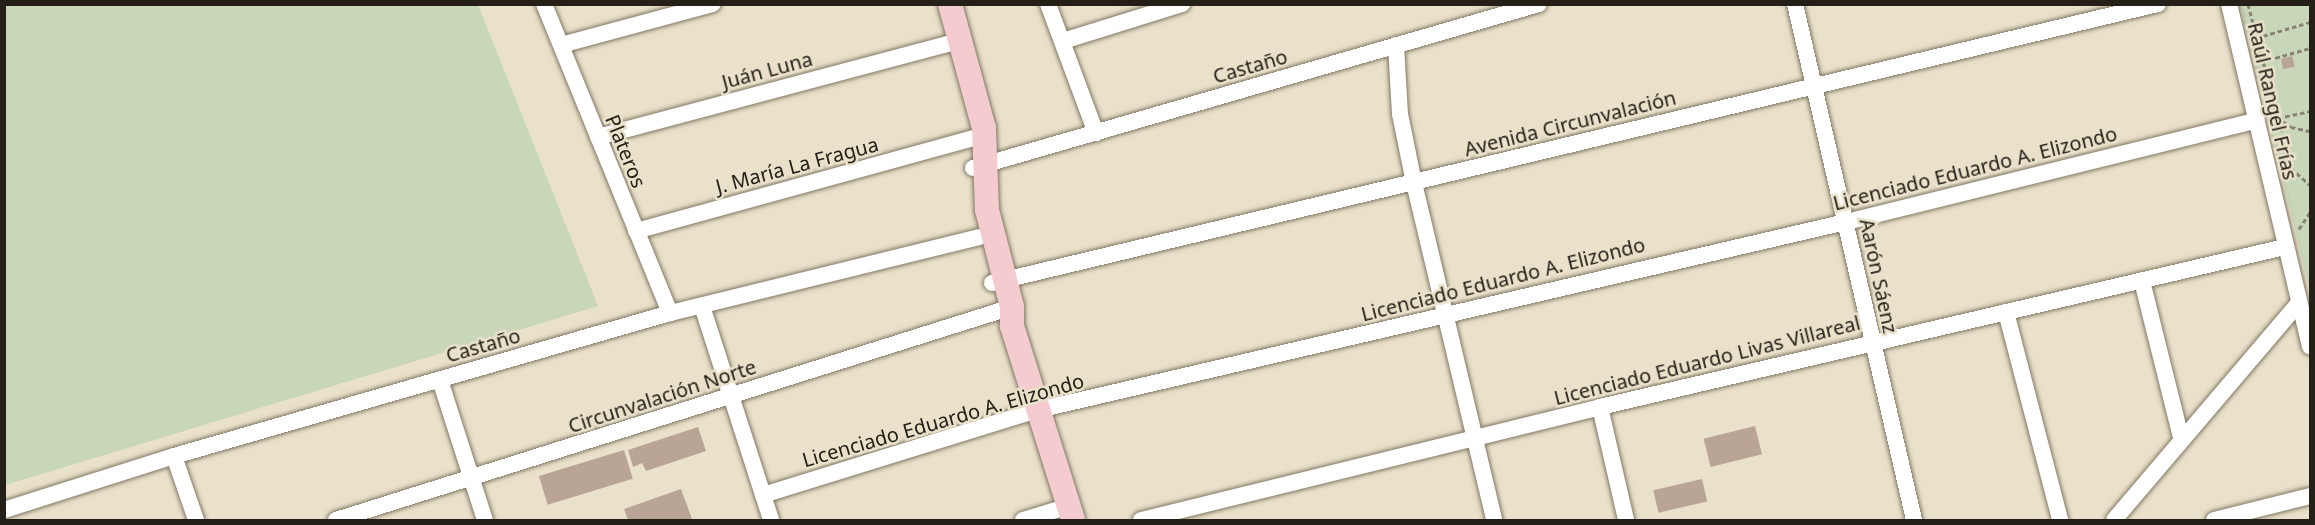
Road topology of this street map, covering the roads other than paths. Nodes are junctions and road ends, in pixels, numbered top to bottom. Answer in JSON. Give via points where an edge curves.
{"nodes":[{"id":1,"x":544,"y":4,"type":"edge"},
{"id":2,"x":713,"y":4,"type":"edge"},
{"id":3,"x":935,"y":4,"type":"edge"},
{"id":4,"x":950,"y":4,"type":"edge"},
{"id":5,"x":1048,"y":4,"type":"edge"},
{"id":6,"x":1182,"y":4,"type":"edge"},
{"id":7,"x":1539,"y":4,"type":"edge"},
{"id":8,"x":1795,"y":4,"type":"edge"},
{"id":9,"x":2158,"y":4,"type":"edge"},
{"id":10,"x":2229,"y":4,"type":"edge"},
{"id":11,"x":1486,"y":11,"type":"edge"},
{"id":12,"x":1063,"y":41,"type":"junction"},
{"id":13,"x":953,"y":43,"type":"junction"},
{"id":14,"x":561,"y":45,"type":"junction"},
{"id":15,"x":1396,"y":45,"type":"junction"},
{"id":16,"x":1816,"y":84,"type":"junction"},
{"id":17,"x":2257,"y":120,"type":"junction"},
{"id":18,"x":1096,"y":133,"type":"junction"},
{"id":19,"x":598,"y":137,"type":"junction"},
{"id":20,"x":978,"y":137,"type":"junction"},
{"id":21,"x":980,"y":166,"type":"junction"},
{"id":22,"x":1414,"y":183,"type":"junction"},
{"id":23,"x":1846,"y":222,"type":"junction"},
{"id":24,"x":636,"y":231,"type":"junction"},
{"id":25,"x":979,"y":237,"type":"junction"},
{"id":26,"x":2285,"y":247,"type":"junction"},
{"id":27,"x":2142,"y":281,"type":"junction"},
{"id":28,"x":999,"y":282,"type":"junction"},
{"id":29,"x":2299,"y":303,"type":"junction"},
{"id":30,"x":702,"y":306,"type":"junction"},
{"id":31,"x":2006,"y":312,"type":"junction"},
{"id":32,"x":670,"y":314,"type":"junction"},
{"id":33,"x":1008,"y":315,"type":"junction"},
{"id":34,"x":1444,"y":315,"type":"junction"},
{"id":35,"x":2308,"y":327,"type":"edge"},
{"id":36,"x":1872,"y":342,"type":"junction"},
{"id":37,"x":2310,"y":347,"type":"edge"},
{"id":38,"x":440,"y":380,"type":"junction"},
{"id":39,"x":731,"y":396,"type":"junction"},
{"id":40,"x":1600,"y":407,"type":"junction"},
{"id":41,"x":1038,"y":410,"type":"junction"},
{"id":42,"x":2181,"y":438,"type":"junction"},
{"id":43,"x":1474,"y":439,"type":"junction"},
{"id":44,"x":174,"y":456,"type":"junction"},
{"id":45,"x":472,"y":479,"type":"junction"},
{"id":46,"x":763,"y":495,"type":"junction"},
{"id":47,"x":2310,"y":496,"type":"edge"},
{"id":48,"x":4,"y":510,"type":"edge"},
{"id":49,"x":1071,"y":513,"type":"edge"},
{"id":50,"x":196,"y":520,"type":"edge"},
{"id":51,"x":336,"y":520,"type":"edge"},
{"id":52,"x":485,"y":520,"type":"edge"},
{"id":53,"x":771,"y":520,"type":"edge"},
{"id":54,"x":1023,"y":520,"type":"edge"},
{"id":55,"x":1140,"y":520,"type":"edge"},
{"id":56,"x":1494,"y":520,"type":"edge"},
{"id":57,"x":1626,"y":520,"type":"edge"},
{"id":58,"x":1914,"y":520,"type":"edge"},
{"id":59,"x":2060,"y":520,"type":"edge"},
{"id":60,"x":2114,"y":520,"type":"edge"},
{"id":61,"x":2214,"y":520,"type":"edge"}],
"edges":[{"from":1,"to":14,"type":"street","name":"Plateros"},
{"from":2,"to":14,"type":"street"},
{"from":3,"to":13,"type":"street"},
{"from":4,"to":13,"type":"street"},
{"from":5,"to":12,"type":"street"},
{"from":6,"to":12,"type":"street"},
{"from":7,"to":11,"type":"street","name":"Castaño"},
{"from":8,"to":16,"type":"street","name":"Aarón Sáenz"},
{"from":9,"to":16,"type":"street","name":"Avenida Circunvalación"},
{"from":10,"to":17,"type":"street","name":"Raúl Rangel Frías"},
{"from":11,"to":15,"type":"street","name":"Castaño"},
{"from":12,"to":18,"type":"street"},
{"from":13,"to":19,"type":"street","name":"Juán Luna"},
{"from":13,"to":20,"type":"street"},
{"from":14,"to":19,"type":"street","name":"Plateros"},
{"from":15,"to":18,"type":"street","name":"Castaño"},
{"from":15,"to":22,"type":"street","via":[[1401,114]]},
{"from":16,"to":22,"type":"street","name":"Avenida Circunvalación"},
{"from":16,"to":23,"type":"street","name":"Aarón Sáenz"},
{"from":17,"to":23,"type":"street","name":"Licenciado Eduardo A. Elizondo"},
{"from":17,"to":26,"type":"street","name":"Raúl Rangel Frías"},
{"from":18,"to":21,"type":"street","name":"Castaño"},
{"from":19,"to":24,"type":"street","name":"Plateros"},
{"from":20,"to":21,"type":"street"},
{"from":20,"to":24,"type":"street","name":"J. María La Fragua"},
{"from":21,"to":25,"type":"street"},
{"from":21,"to":28,"type":"street"},
{"from":22,"to":28,"type":"street","name":"Avenida Circunvalación"},
{"from":22,"to":34,"type":"street"},
{"from":23,"to":34,"type":"street","name":"Licenciado Eduardo A. Elizondo"},
{"from":23,"to":36,"type":"street","name":"Aarón Sáenz"},
{"from":24,"to":32,"type":"street","name":"Plateros"},
{"from":25,"to":28,"type":"street"},
{"from":25,"to":30,"type":"street","name":"Castaño"},
{"from":26,"to":27,"type":"street","name":"Licenciado Eduardo Livas Villareal"},
{"from":26,"to":29,"type":"street","name":"Raúl Rangel Frías"},
{"from":27,"to":31,"type":"street","name":"Licenciado Eduardo Livas Villareal"},
{"from":27,"to":42,"type":"street"},
{"from":28,"to":33,"type":"street"},
{"from":29,"to":35,"type":"street","name":"Raúl Rangel Frías"},
{"from":29,"to":42,"type":"street"},
{"from":30,"to":32,"type":"street","name":"Castaño"},
{"from":30,"to":39,"type":"street"},
{"from":31,"to":36,"type":"street","name":"Licenciado Eduardo Livas Villareal"},
{"from":31,"to":59,"type":"street"},
{"from":32,"to":38,"type":"street","name":"Castaño"},
{"from":33,"to":39,"type":"street","name":"Circunvalación Norte"},
{"from":33,"to":41,"type":"street"},
{"from":34,"to":41,"type":"street","name":"Licenciado Eduardo A. Elizondo"},
{"from":34,"to":43,"type":"street"},
{"from":35,"to":37,"type":"street","name":"Raúl Rangel Frías"},
{"from":36,"to":40,"type":"street","name":"Licenciado Eduardo Livas Villareal"},
{"from":36,"to":58,"type":"street","name":"Aarón Sáenz"},
{"from":38,"to":44,"type":"street","name":"Castaño"},
{"from":38,"to":45,"type":"street"},
{"from":39,"to":45,"type":"street","name":"Circunvalación Norte"},
{"from":39,"to":46,"type":"street"},
{"from":40,"to":43,"type":"street","name":"Licenciado Eduardo Livas Villareal"},
{"from":40,"to":57,"type":"street"},
{"from":41,"to":46,"type":"street","name":"Licenciado Eduardo A. Elizondo"},
{"from":41,"to":49,"type":"street"},
{"from":42,"to":60,"type":"street"},
{"from":43,"to":55,"type":"street","name":"Licenciado Eduardo Livas Villareal"},
{"from":43,"to":56,"type":"street"},
{"from":44,"to":48,"type":"street","name":"Castaño"},
{"from":44,"to":50,"type":"street"},
{"from":45,"to":51,"type":"street","name":"Circunvalación Norte"},
{"from":45,"to":52,"type":"street"},
{"from":46,"to":53,"type":"street"},
{"from":47,"to":61,"type":"street"},
{"from":49,"to":54,"type":"street"}]}
